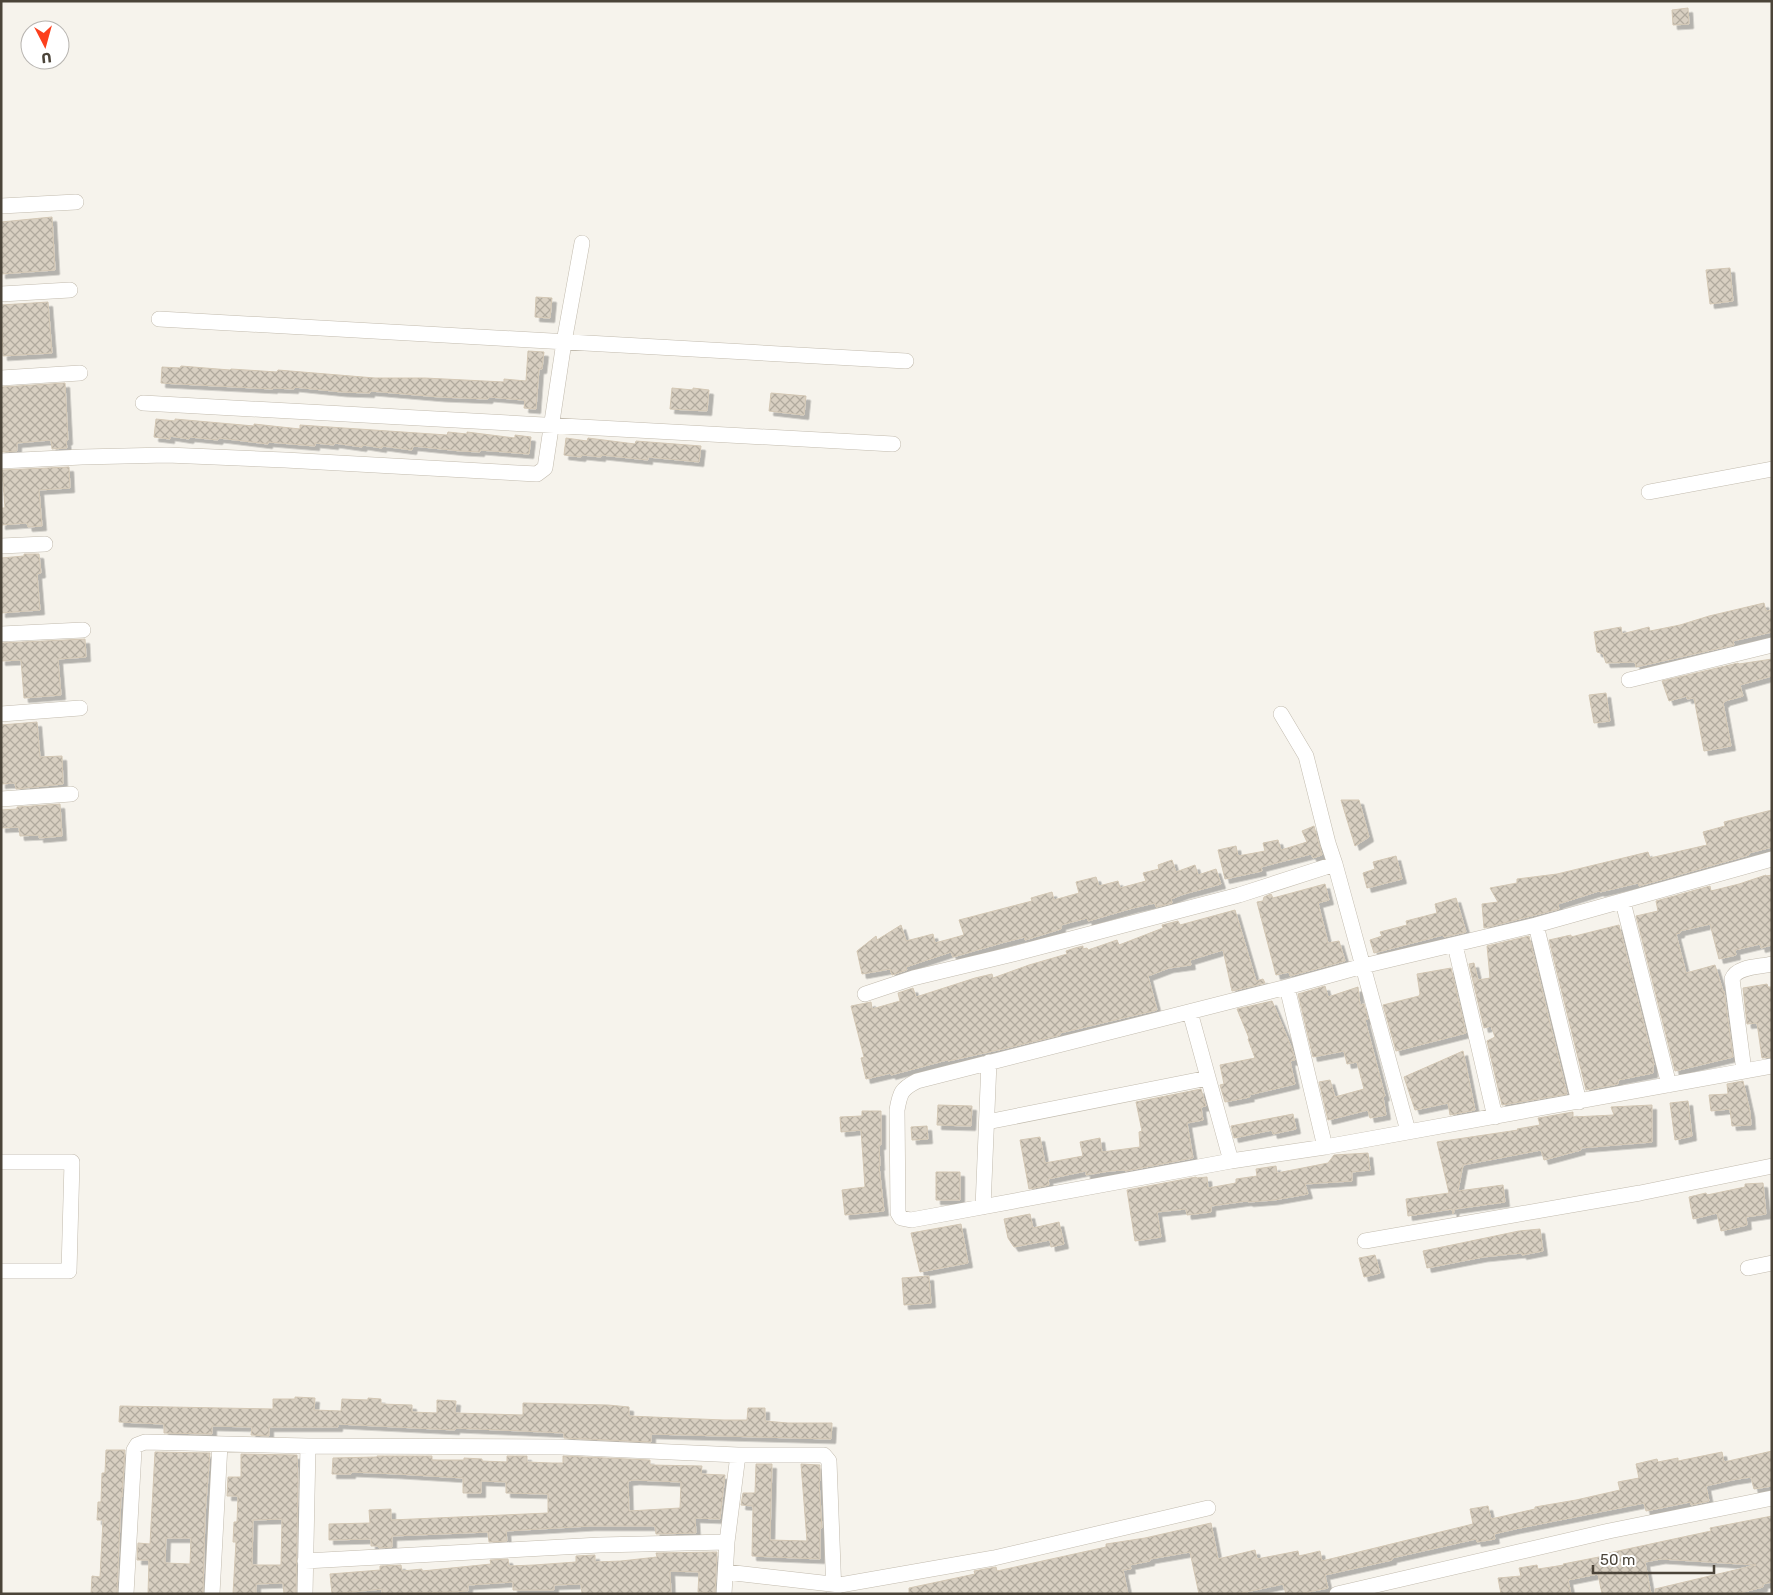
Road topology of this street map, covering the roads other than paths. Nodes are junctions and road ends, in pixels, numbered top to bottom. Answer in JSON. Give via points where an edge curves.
{"nodes":[{"id":1,"x":76,"y":202,"type":"dead end"},
{"id":2,"x":1,"y":206,"type":"edge"},
{"id":3,"x":582,"y":243,"type":"dead end"},
{"id":4,"x":70,"y":290,"type":"dead end"},
{"id":5,"x":1,"y":294,"type":"edge"},
{"id":6,"x":159,"y":319,"type":"dead end"},
{"id":7,"x":564,"y":342,"type":"junction"},
{"id":8,"x":906,"y":361,"type":"dead end"},
{"id":9,"x":80,"y":373,"type":"dead end"},
{"id":10,"x":1,"y":378,"type":"edge"},
{"id":11,"x":143,"y":403,"type":"dead end"},
{"id":12,"x":551,"y":424,"type":"junction"},
{"id":13,"x":893,"y":444,"type":"dead end"},
{"id":14,"x":1,"y":461,"type":"edge"},
{"id":15,"x":1772,"y":469,"type":"edge"},
{"id":16,"x":1649,"y":492,"type":"dead end"},
{"id":17,"x":45,"y":544,"type":"dead end"},
{"id":18,"x":1,"y":546,"type":"edge"},
{"id":19,"x":84,"y":630,"type":"dead end"},
{"id":20,"x":1,"y":634,"type":"edge"},
{"id":21,"x":1772,"y":645,"type":"edge"},
{"id":22,"x":1629,"y":680,"type":"dead end"},
{"id":23,"x":80,"y":708,"type":"dead end"},
{"id":24,"x":1,"y":714,"type":"edge"},
{"id":25,"x":1282,"y":714,"type":"dead end"},
{"id":26,"x":71,"y":794,"type":"dead end"},
{"id":27,"x":1,"y":799,"type":"edge"},
{"id":28,"x":1772,"y":860,"type":"edge"},
{"id":29,"x":1335,"y":864,"type":"junction"},
{"id":30,"x":1623,"y":902,"type":"junction"},
{"id":31,"x":1536,"y":925,"type":"junction"},
{"id":32,"x":1455,"y":945,"type":"junction"},
{"id":33,"x":1772,"y":964,"type":"edge"},
{"id":34,"x":1363,"y":966,"type":"junction"},
{"id":35,"x":1287,"y":988,"type":"junction"},
{"id":36,"x":865,"y":994,"type":"dead end"},
{"id":37,"x":1190,"y":1012,"type":"junction"},
{"id":38,"x":989,"y":1062,"type":"junction"},
{"id":39,"x":1772,"y":1066,"type":"edge"},
{"id":40,"x":1744,"y":1071,"type":"junction"},
{"id":41,"x":1208,"y":1078,"type":"junction"},
{"id":42,"x":1669,"y":1085,"type":"junction"},
{"id":43,"x":1580,"y":1102,"type":"junction"},
{"id":44,"x":1496,"y":1117,"type":"junction"},
{"id":45,"x":987,"y":1122,"type":"junction"},
{"id":46,"x":1408,"y":1132,"type":"junction"},
{"id":47,"x":1325,"y":1147,"type":"junction"},
{"id":48,"x":1232,"y":1160,"type":"junction"},
{"id":49,"x":1,"y":1162,"type":"edge"},
{"id":50,"x":1772,"y":1166,"type":"edge"},
{"id":51,"x":983,"y":1207,"type":"junction"},
{"id":52,"x":1365,"y":1241,"type":"dead end"},
{"id":53,"x":1772,"y":1263,"type":"edge"},
{"id":54,"x":1748,"y":1268,"type":"dead end"},
{"id":55,"x":1,"y":1271,"type":"edge"},
{"id":56,"x":220,"y":1444,"type":"junction"},
{"id":57,"x":308,"y":1446,"type":"junction"},
{"id":58,"x":738,"y":1455,"type":"junction"},
{"id":59,"x":1772,"y":1498,"type":"edge"},
{"id":60,"x":1208,"y":1508,"type":"dead end"},
{"id":61,"x":727,"y":1542,"type":"junction"},
{"id":62,"x":305,"y":1561,"type":"junction"},
{"id":63,"x":726,"y":1572,"type":"junction"},
{"id":64,"x":840,"y":1586,"type":"edge"},
{"id":65,"x":126,"y":1594,"type":"edge"},
{"id":66,"x":212,"y":1594,"type":"edge"},
{"id":67,"x":305,"y":1594,"type":"edge"},
{"id":68,"x":724,"y":1594,"type":"edge"},
{"id":69,"x":1337,"y":1594,"type":"edge"}],
"edges":[{"from":1,"to":2,"type":"street"},
{"from":3,"to":7,"type":"street"},
{"from":4,"to":5,"type":"street"},
{"from":6,"to":7,"type":"street"},
{"from":7,"to":8,"type":"street"},
{"from":7,"to":12,"type":"street"},
{"from":9,"to":10,"type":"street"},
{"from":11,"to":12,"type":"street"},
{"from":12,"to":13,"type":"street"},
{"from":12,"to":14,"type":"street","via":[[545,468],[537,474],[168,455]]},
{"from":15,"to":16,"type":"street"},
{"from":17,"to":18,"type":"street"},
{"from":19,"to":20,"type":"street"},
{"from":21,"to":22,"type":"street"},
{"from":23,"to":24,"type":"street"},
{"from":25,"to":29,"type":"street","via":[[1306,756]]},
{"from":26,"to":27,"type":"street"},
{"from":28,"to":30,"type":"street"},
{"from":29,"to":34,"type":"street"},
{"from":29,"to":36,"type":"street","via":[[1231,897],[913,978]]},
{"from":30,"to":31,"type":"street"},
{"from":30,"to":42,"type":"street"},
{"from":31,"to":32,"type":"street"},
{"from":31,"to":43,"type":"street"},
{"from":32,"to":34,"type":"street"},
{"from":32,"to":44,"type":"street"},
{"from":33,"to":40,"type":"street","via":[[1740,970],[1732,979]]},
{"from":34,"to":35,"type":"street"},
{"from":34,"to":46,"type":"street"},
{"from":35,"to":37,"type":"street"},
{"from":35,"to":47,"type":"street"},
{"from":37,"to":38,"type":"street"},
{"from":37,"to":41,"type":"street"},
{"from":38,"to":45,"type":"street"},
{"from":38,"to":51,"type":"street","via":[[905,1087],[897,1110],[898,1213],[901,1218],[911,1220]]},
{"from":39,"to":40,"type":"street"},
{"from":40,"to":42,"type":"street"},
{"from":41,"to":45,"type":"street"},
{"from":41,"to":48,"type":"street"},
{"from":42,"to":43,"type":"street"},
{"from":43,"to":44,"type":"street"},
{"from":44,"to":46,"type":"street"},
{"from":45,"to":51,"type":"street"},
{"from":46,"to":47,"type":"street"},
{"from":47,"to":48,"type":"street"},
{"from":48,"to":51,"type":"street"},
{"from":49,"to":55,"type":"street","via":[[72,1162],[69,1271]]},
{"from":50,"to":52,"type":"street","via":[[1640,1193]]},
{"from":53,"to":54,"type":"street"},
{"from":56,"to":57,"type":"street"},
{"from":56,"to":65,"type":"street","via":[[145,1442],[136,1447]]},
{"from":56,"to":66,"type":"street"},
{"from":57,"to":58,"type":"street","via":[[561,1447]]},
{"from":57,"to":62,"type":"street"},
{"from":58,"to":61,"type":"street"},
{"from":58,"to":64,"type":"street","via":[[824,1455],[827,1458]]},
{"from":59,"to":69,"type":"street","via":[[1609,1531]]},
{"from":60,"to":64,"type":"street","via":[[994,1558]]},
{"from":61,"to":62,"type":"street","via":[[600,1545]]},
{"from":61,"to":63,"type":"street"},
{"from":62,"to":67,"type":"street"},
{"from":63,"to":64,"type":"street"},
{"from":63,"to":68,"type":"street"}]}
